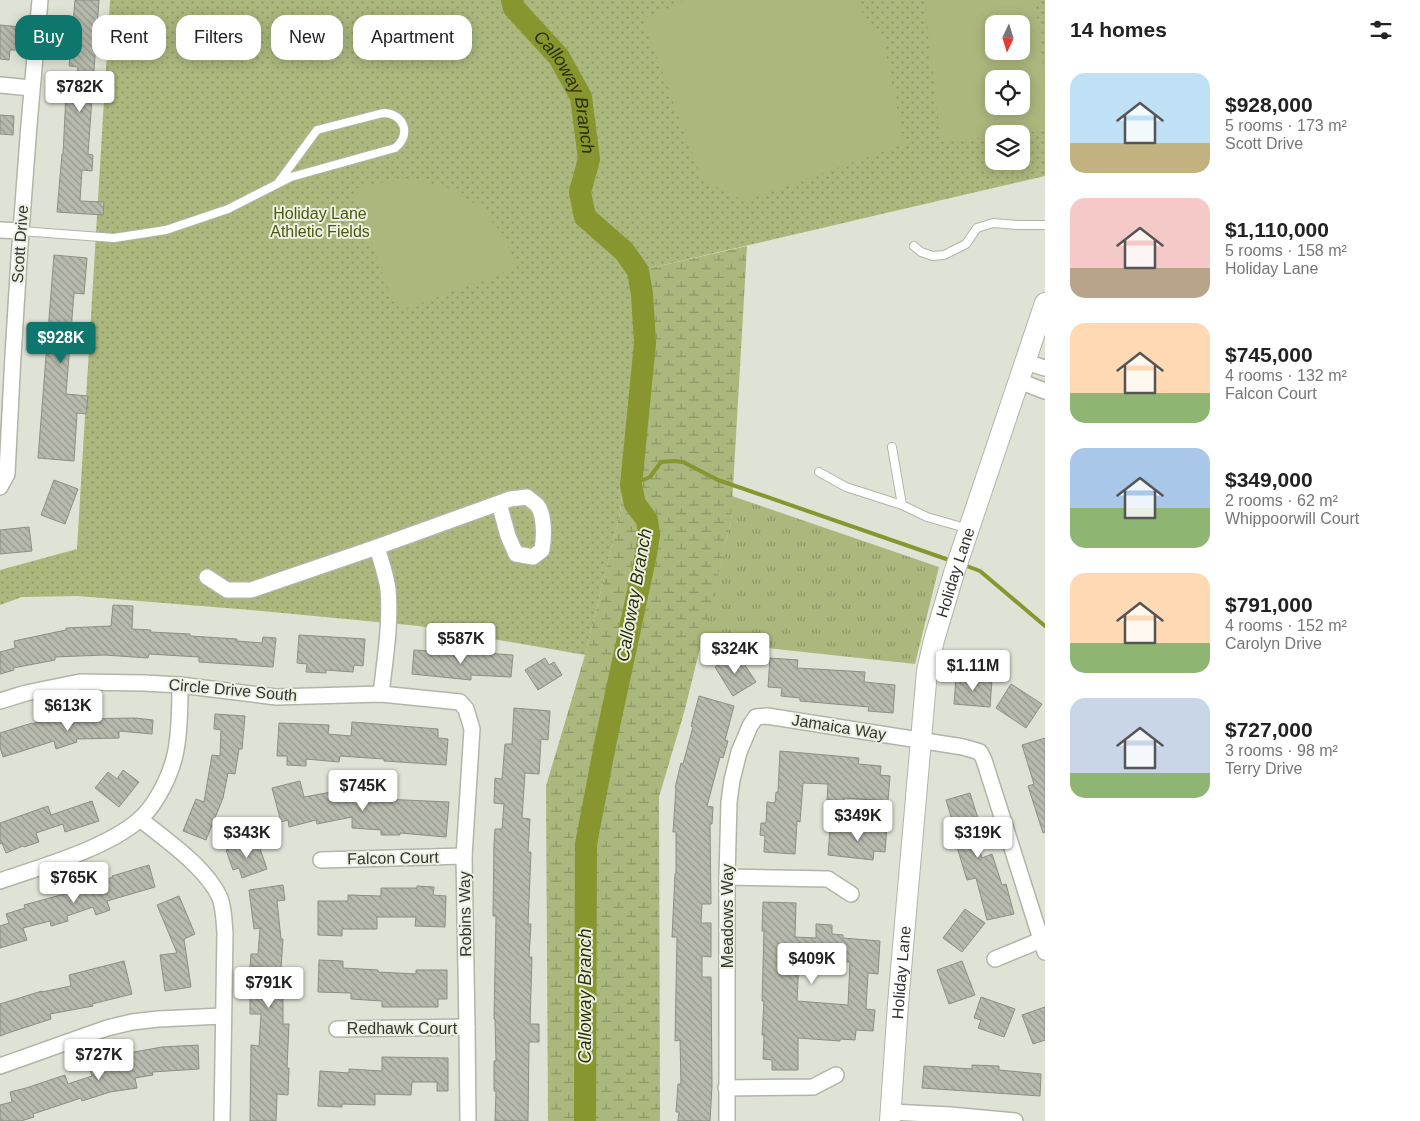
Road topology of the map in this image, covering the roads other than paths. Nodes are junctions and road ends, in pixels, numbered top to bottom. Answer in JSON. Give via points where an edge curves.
{"nodes":[{"id":1,"x":40,"y":0,"type":"edge"},
{"id":2,"x":0,"y":86,"type":"edge"},
{"id":3,"x":32,"y":88,"type":"junction"},
{"id":4,"x":278,"y":183,"type":"junction"},
{"id":5,"x":1045,"y":226,"type":"edge"},
{"id":6,"x":0,"y":230,"type":"edge"},
{"id":7,"x":21,"y":231,"type":"junction"},
{"id":8,"x":914,"y":246,"type":"dead end"},
{"id":9,"x":1045,"y":303,"type":"edge"},
{"id":10,"x":6,"y":356,"type":"edge"},
{"id":11,"x":1025,"y":362,"type":"junction"},
{"id":12,"x":1045,"y":368,"type":"edge"},
{"id":13,"x":1019,"y":382,"type":"junction"},
{"id":14,"x":1045,"y":391,"type":"edge"},
{"id":15,"x":892,"y":447,"type":"dead end"},
{"id":16,"x":819,"y":472,"type":"dead end"},
{"id":17,"x":0,"y":487,"type":"edge"},
{"id":18,"x":499,"y":503,"type":"dead end"},
{"id":19,"x":902,"y":506,"type":"junction"},
{"id":20,"x":969,"y":529,"type":"junction"},
{"id":21,"x":377,"y":547,"type":"junction"},
{"id":22,"x":207,"y":577,"type":"dead end"},
{"id":23,"x":180,"y":685,"type":"junction"},
{"id":24,"x":381,"y":694,"type":"junction"},
{"id":25,"x":0,"y":701,"type":"edge"},
{"id":26,"x":466,"y":709,"type":"joint"},
{"id":27,"x":756,"y":717,"type":"joint"},
{"id":28,"x":922,"y":740,"type":"junction"},
{"id":29,"x":140,"y":819,"type":"junction"},
{"id":30,"x":464,"y":856,"type":"junction"},
{"id":31,"x":321,"y":860,"type":"dead end"},
{"id":32,"x":727,"y":877,"type":"junction"},
{"id":33,"x":0,"y":881,"type":"edge"},
{"id":34,"x":851,"y":894,"type":"dead end"},
{"id":35,"x":1043,"y":946,"type":"edge"},
{"id":36,"x":995,"y":959,"type":"dead end"},
{"id":37,"x":223,"y":1016,"type":"junction"},
{"id":38,"x":337,"y":1028,"type":"dead end"},
{"id":39,"x":467,"y":1028,"type":"junction"},
{"id":40,"x":0,"y":1066,"type":"edge"},
{"id":41,"x":836,"y":1075,"type":"dead end"},
{"id":42,"x":726,"y":1088,"type":"junction"},
{"id":43,"x":890,"y":1117,"type":"edge"},
{"id":44,"x":222,"y":1121,"type":"edge"},
{"id":45,"x":468,"y":1121,"type":"edge"},
{"id":46,"x":727,"y":1121,"type":"edge"},
{"id":47,"x":1015,"y":1121,"type":"edge"}],
"edges":[{"from":1,"to":3,"type":"street","name":"Scott Drive"},
{"from":2,"to":3,"type":"street"},
{"from":3,"to":7,"type":"street","name":"Scott Drive"},
{"from":4,"to":4,"type":"lane","via":[[395,148],[403,140],[403,124],[396,117],[383,113],[317,130]]},
{"from":4,"to":7,"type":"lane","via":[[228,209],[166,230],[114,238]]},
{"from":5,"to":8,"type":"lane","via":[[993,223],[977,228],[966,244],[944,255],[933,256],[920,252]]},
{"from":6,"to":7,"type":"street"},
{"from":7,"to":10,"type":"street","name":"Scott Drive"},
{"from":9,"to":11,"type":"street","name":"Holiday Lane"},
{"from":10,"to":17,"type":"street","name":"Scott Drive","via":[[7,474]]},
{"from":11,"to":12,"type":"street"},
{"from":11,"to":13,"type":"street","name":"Holiday Lane"},
{"from":13,"to":14,"type":"street"},
{"from":13,"to":20,"type":"street","name":"Holiday Lane"},
{"from":15,"to":19,"type":"lane"},
{"from":16,"to":19,"type":"lane","via":[[846,487]]},
{"from":18,"to":21,"type":"street"},
{"from":19,"to":20,"type":"lane"},
{"from":20,"to":28,"type":"street","name":"Holiday Lane","via":[[927,671]]},
{"from":21,"to":22,"type":"street","via":[[251,590],[227,590]]},
{"from":21,"to":24,"type":"street","via":[[388,587],[389,610]]},
{"from":23,"to":24,"type":"street","name":"Circle Drive South","via":[[276,697]]},
{"from":23,"to":25,"type":"street","name":"Circle Drive South","via":[[80,682]]},
{"from":23,"to":29,"type":"street","via":[[176,751],[170,772],[154,804]]},
{"from":24,"to":26,"type":"street","name":"Circle Drive South","via":[[460,702]]},
{"from":26,"to":30,"type":"street","name":"Robins Way","via":[[472,730]]},
{"from":27,"to":28,"type":"street","name":"Jamaica Way","via":[[767,716]]},
{"from":27,"to":32,"type":"street","name":"Meadows Way","via":[[739,752],[732,780]]},
{"from":28,"to":35,"type":"street","name":"Jamaica Way","via":[[980,752]]},
{"from":28,"to":43,"type":"street","name":"Holiday Lane"},
{"from":29,"to":33,"type":"street","via":[[86,850]]},
{"from":29,"to":37,"type":"street","via":[[202,870],[219,897],[225,933]]},
{"from":30,"to":31,"type":"street","name":"Falcon Court"},
{"from":30,"to":39,"type":"street","name":"Robins Way"},
{"from":32,"to":34,"type":"street","via":[[828,879]]},
{"from":32,"to":42,"type":"street","name":"Meadows Way"},
{"from":35,"to":36,"type":"street"},
{"from":37,"to":40,"type":"street","via":[[132,1022]]},
{"from":37,"to":44,"type":"street"},
{"from":38,"to":39,"type":"street","name":"Redhawk Court"},
{"from":39,"to":45,"type":"street","name":"Robins Way"},
{"from":41,"to":42,"type":"street","via":[[813,1087]]},
{"from":42,"to":46,"type":"street","name":"Meadows Way"},
{"from":43,"to":47,"type":"street","via":[[950,1115]]}]}
